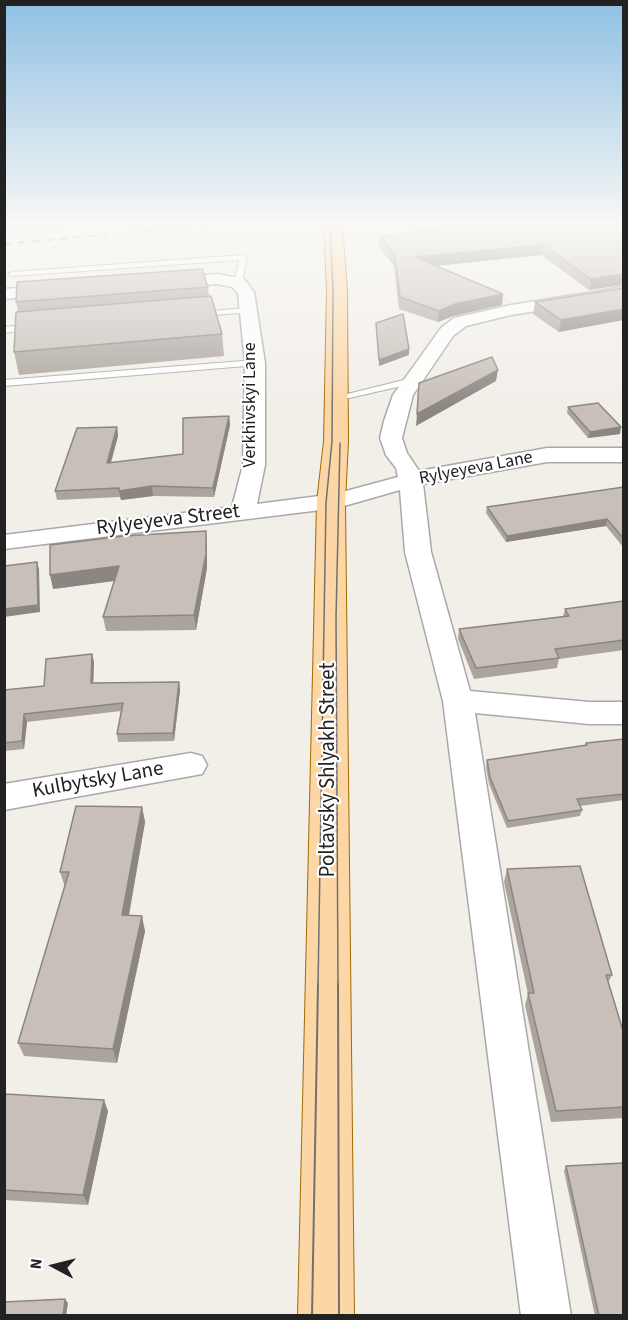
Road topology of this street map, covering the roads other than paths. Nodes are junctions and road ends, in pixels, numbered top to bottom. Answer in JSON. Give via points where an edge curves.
{"nodes":[{"id":1,"x":240,"y":286,"type":"edge"},
{"id":2,"x":337,"y":286,"type":"edge"},
{"id":3,"x":75,"y":289,"type":"edge"},
{"id":4,"x":624,"y":292,"type":"edge"},
{"id":5,"x":4,"y":294,"type":"edge"},
{"id":6,"x":248,"y":310,"type":"junction"},
{"id":7,"x":189,"y":315,"type":"edge"},
{"id":8,"x":39,"y":327,"type":"edge"},
{"id":9,"x":4,"y":330,"type":"edge"},
{"id":10,"x":255,"y":363,"type":"junction"},
{"id":11,"x":412,"y":381,"type":"junction"},
{"id":12,"x":4,"y":383,"type":"edge"},
{"id":13,"x":336,"y":399,"type":"junction"},
{"id":14,"x":624,"y":454,"type":"edge"},
{"id":15,"x":411,"y":481,"type":"junction"},
{"id":16,"x":331,"y":502,"type":"junction"},
{"id":17,"x":243,"y":512,"type":"junction"},
{"id":18,"x":4,"y":542,"type":"edge"},
{"id":19,"x":458,"y":701,"type":"junction"},
{"id":20,"x":624,"y":713,"type":"edge"},
{"id":21,"x":191,"y":765,"type":"dead end"},
{"id":22,"x":4,"y":797,"type":"edge"},
{"id":23,"x":326,"y":1316,"type":"edge"},
{"id":24,"x":546,"y":1316,"type":"edge"}],
"edges":[{"from":1,"to":6,"type":"street","name":"Verkhivskyi Lane","via":[[246,292]]},
{"from":2,"to":13,"type":"main road","name":"Poltavsky Shlyakh Street"},
{"from":3,"to":5,"type":"street"},
{"from":4,"to":11,"type":"street","via":[[460,322],[447,332]]},
{"from":6,"to":7,"type":"lane"},
{"from":6,"to":10,"type":"street","name":"Verkhivskyi Lane"},
{"from":8,"to":9,"type":"lane"},
{"from":10,"to":12,"type":"lane"},
{"from":10,"to":17,"type":"street","name":"Verkhivskyi Lane","via":[[254,465]]},
{"from":11,"to":13,"type":"lane"},
{"from":11,"to":15,"type":"street","via":[[403,395],[391,438]]},
{"from":13,"to":16,"type":"main road","name":"Poltavsky Shlyakh Street"},
{"from":14,"to":15,"type":"street","name":"Rylyeyeva Lane","via":[[547,455]]},
{"from":15,"to":16,"type":"street","name":"Rylyeyeva Lane"},
{"from":15,"to":19,"type":"street","via":[[418,552]]},
{"from":16,"to":17,"type":"street","name":"Rylyeyeva Street"},
{"from":16,"to":23,"type":"main road","name":"Poltavsky Shlyakh Street"},
{"from":17,"to":18,"type":"street","name":"Rylyeyeva Street"},
{"from":19,"to":20,"type":"street"},
{"from":19,"to":24,"type":"street"},
{"from":21,"to":22,"type":"street","name":"Kulbytsky Lane"}]}
